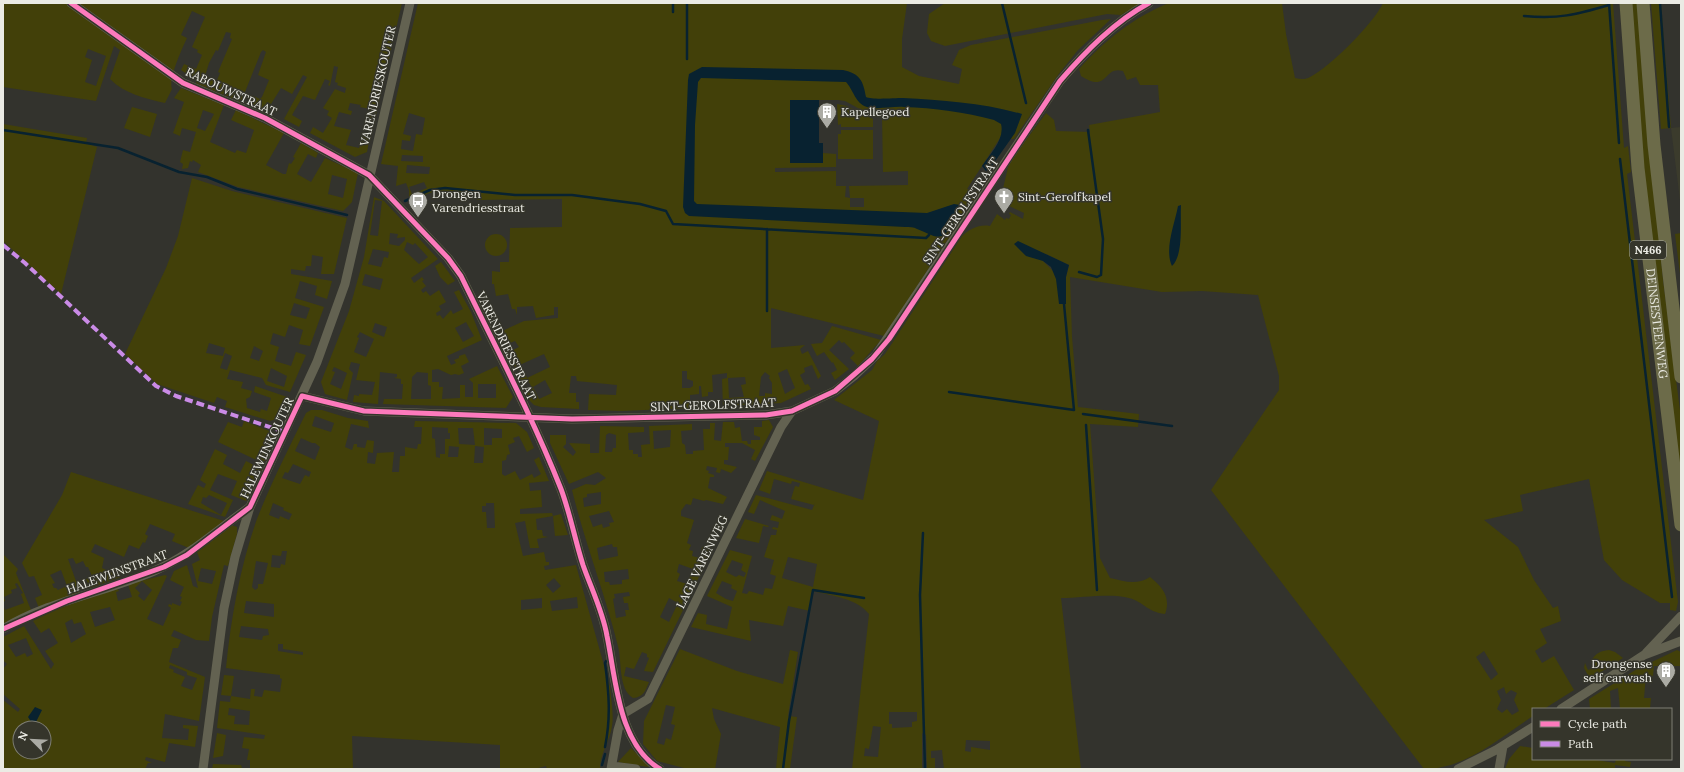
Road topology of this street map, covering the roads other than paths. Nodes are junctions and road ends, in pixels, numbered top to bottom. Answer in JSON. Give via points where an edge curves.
{"nodes":[{"id":1,"x":71,"y":3,"type":"edge"},
{"id":2,"x":410,"y":3,"type":"edge"},
{"id":3,"x":1149,"y":3,"type":"edge"},
{"id":4,"x":1626,"y":3,"type":"edge"},
{"id":5,"x":1643,"y":3,"type":"edge"},
{"id":6,"x":369,"y":175,"type":"junction"},
{"id":7,"x":1681,"y":377,"type":"edge"},
{"id":8,"x":302,"y":396,"type":"junction"},
{"id":9,"x":792,"y":412,"type":"junction"},
{"id":10,"x":530,"y":418,"type":"junction"},
{"id":11,"x":250,"y":507,"type":"junction"},
{"id":12,"x":1681,"y":525,"type":"edge"},
{"id":13,"x":1681,"y":616,"type":"edge"},
{"id":14,"x":3,"y":629,"type":"edge"},
{"id":15,"x":1681,"y":641,"type":"edge"},
{"id":16,"x":1644,"y":655,"type":"junction"},
{"id":17,"x":1564,"y":708,"type":"edge"},
{"id":18,"x":623,"y":714,"type":"junction"},
{"id":19,"x":1532,"y":728,"type":"edge"},
{"id":20,"x":1503,"y":746,"type":"junction"},
{"id":21,"x":612,"y":768,"type":"edge"},
{"id":22,"x":203,"y":769,"type":"edge"},
{"id":23,"x":636,"y":769,"type":"edge"},
{"id":24,"x":660,"y":769,"type":"edge"},
{"id":25,"x":1458,"y":769,"type":"edge"},
{"id":26,"x":1499,"y":769,"type":"edge"}],
"edges":[{"from":1,"to":6,"type":"street","name":"RABOUWSTRAAT","via":[[183,83],[265,118]]},
{"from":2,"to":6,"type":"street","name":"VARENDRIESKOUTER"},
{"from":3,"to":9,"type":"street","name":"SINT-GEROLFSTRAAT","via":[[1108,31],[1083,54],[1060,81],[876,355],[835,391]]},
{"from":4,"to":12,"type":"highway","name":"DEINSESTEENWEG","number":"N466","via":[[1638,168]]},
{"from":5,"to":7,"type":"highway","name":"DEINSESTEENWEG","number":"N466","via":[[1654,145]]},
{"from":6,"to":8,"type":"street","name":"HALEWIJNKOUTER","via":[[345,284],[332,325]]},
{"from":6,"to":10,"type":"street","name":"VARENDRIESSTRAAT","via":[[448,258],[461,276]]},
{"from":8,"to":10,"type":"street","name":"SINT-GEROLFSTRAAT","via":[[364,411]]},
{"from":8,"to":11,"type":"street","name":"HALEWIJNKOUTER"},
{"from":9,"to":10,"type":"street","name":"SINT-GEROLFSTRAAT","via":[[766,415]]},
{"from":9,"to":18,"type":"street","name":"LAGE VARENWEG","via":[[781,427],[648,699]]},
{"from":10,"to":18,"type":"street","name":"VARENDRIESSTRAAT","via":[[561,490],[607,634],[615,686]]},
{"from":11,"to":14,"type":"street","name":"HALEWIJNSTRAAT","via":[[186,555],[164,567],[68,601]]},
{"from":11,"to":22,"type":"street","name":"HALEWIJNKOUTER","via":[[235,557],[224,608]]},
{"from":13,"to":16,"type":"street"},
{"from":15,"to":16,"type":"street"},
{"from":16,"to":17,"type":"street"},
{"from":18,"to":21,"type":"street"},
{"from":18,"to":24,"type":"street","name":"VARENDRIESSTRAAT","via":[[642,753]]},
{"from":19,"to":20,"type":"street"},
{"from":20,"to":25,"type":"street"},
{"from":20,"to":26,"type":"street"},
{"from":21,"to":23,"type":"street"}]}
